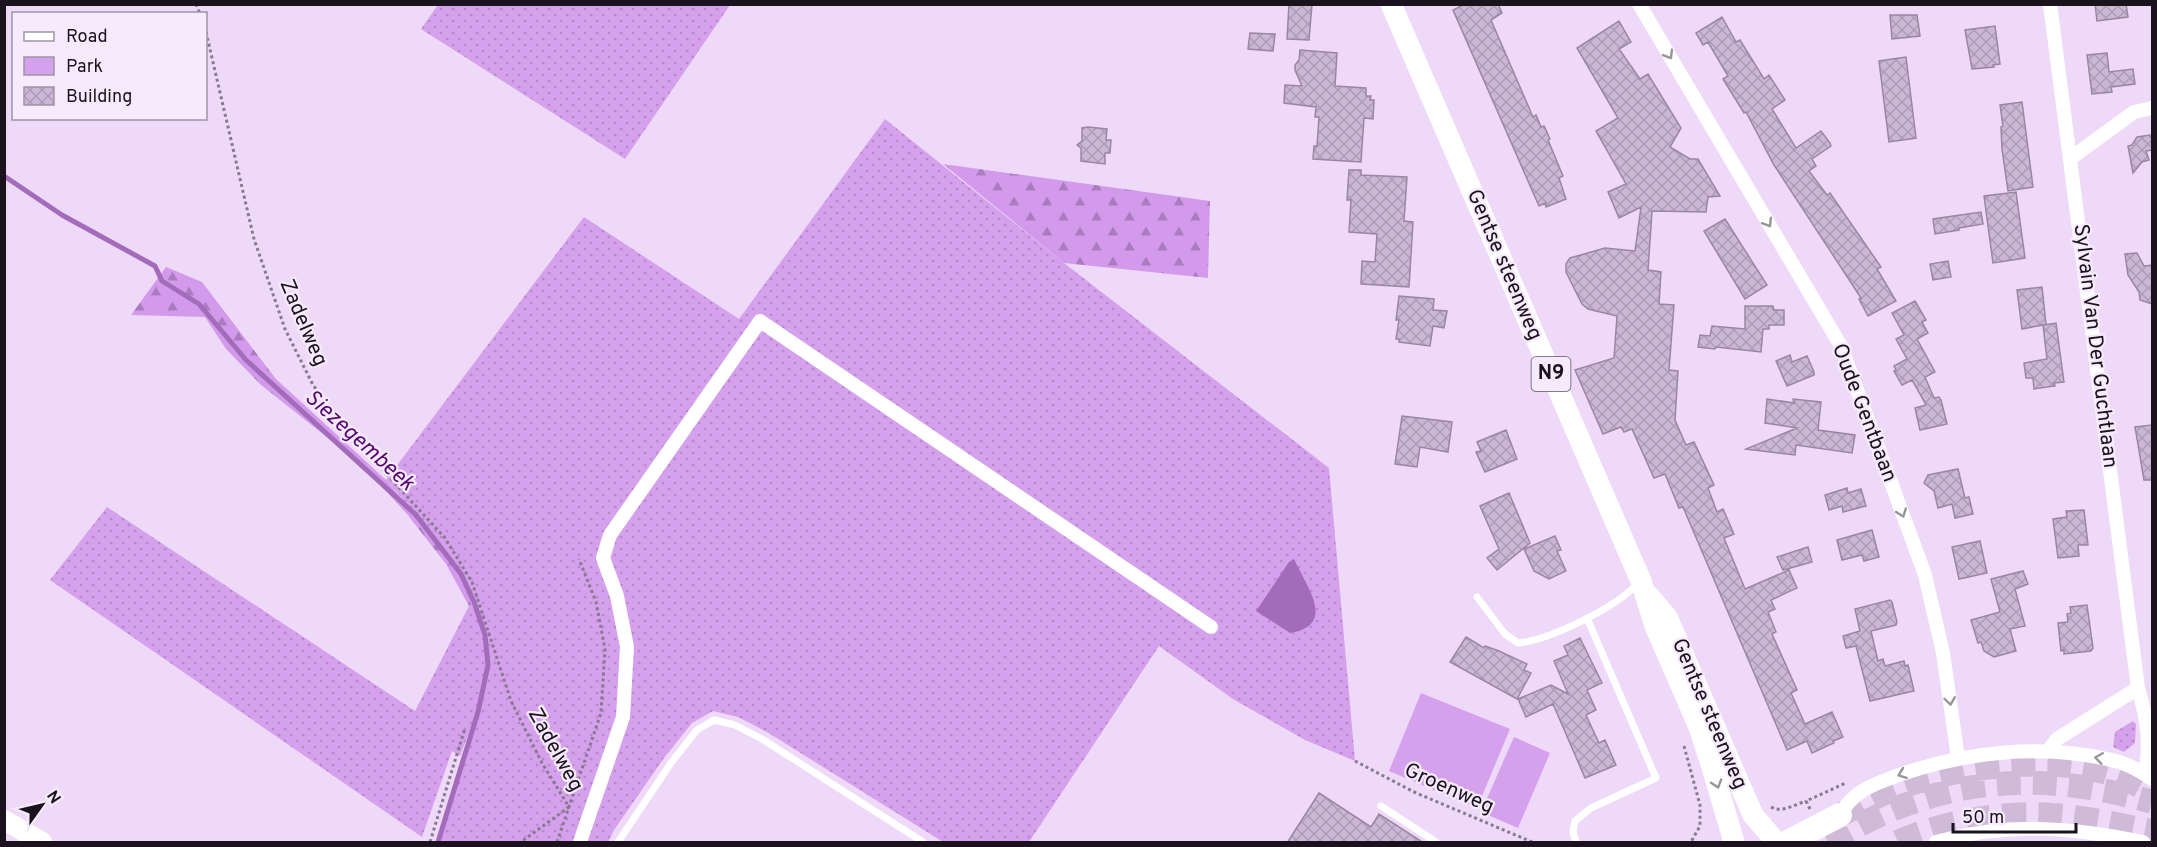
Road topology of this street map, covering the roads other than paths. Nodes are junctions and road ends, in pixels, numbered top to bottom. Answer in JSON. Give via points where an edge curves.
{"nodes":[{"id":1,"x":1391,"y":4,"type":"edge"},
{"id":2,"x":1639,"y":4,"type":"edge"},
{"id":3,"x":2050,"y":4,"type":"edge"},
{"id":4,"x":2152,"y":108,"type":"edge"},
{"id":5,"x":2071,"y":158,"type":"junction"},
{"id":6,"x":1643,"y":586,"type":"junction"},
{"id":7,"x":1477,"y":597,"type":"dead end"},
{"id":8,"x":1587,"y":618,"type":"junction"},
{"id":9,"x":1211,"y":627,"type":"dead end"},
{"id":10,"x":2139,"y":688,"type":"junction"},
{"id":11,"x":2047,"y":752,"type":"junction"},
{"id":12,"x":1958,"y":758,"type":"junction"},
{"id":13,"x":2149,"y":776,"type":"edge"},
{"id":14,"x":1380,"y":806,"type":"dead end"},
{"id":15,"x":1840,"y":815,"type":"joint"},
{"id":16,"x":4,"y":820,"type":"edge"},
{"id":17,"x":1970,"y":838,"type":"edge"},
{"id":18,"x":1780,"y":840,"type":"edge"},
{"id":19,"x":42,"y":843,"type":"edge"},
{"id":20,"x":580,"y":843,"type":"edge"},
{"id":21,"x":618,"y":843,"type":"edge"},
{"id":22,"x":923,"y":843,"type":"edge"},
{"id":23,"x":1436,"y":843,"type":"edge"},
{"id":24,"x":1576,"y":843,"type":"edge"},
{"id":25,"x":1734,"y":843,"type":"edge"},
{"id":26,"x":1741,"y":843,"type":"edge"},
{"id":27,"x":1936,"y":843,"type":"edge"},
{"id":28,"x":2143,"y":843,"type":"edge"}],
"edges":[{"from":1,"to":6,"type":"main road","name":"Gentse steenweg","number":"N9"},
{"from":2,"to":12,"type":"street","name":"Oude Gentbaan","one_way":true,"via":[[1841,346],[1924,575],[1943,653]]},
{"from":3,"to":5,"type":"street","name":"Sylvain Van Der Guchtlaan"},
{"from":4,"to":5,"type":"street","via":[[2134,112]]},
{"from":5,"to":10,"type":"street","name":"Sylvain Van Der Guchtlaan"},
{"from":6,"to":8,"type":"lane"},
{"from":6,"to":18,"type":"main road","name":"Gentse steenweg","number":"N9","via":[[1667,617],[1753,815]]},
{"from":6,"to":25,"type":"main road","name":"Gentse steenweg","number":"N9","one_way":true,"via":[[1655,626],[1702,736]]},
{"from":7,"to":8,"type":"lane","via":[[1505,634],[1518,644]]},
{"from":8,"to":24,"type":"lane","via":[[1656,778],[1575,820]]},
{"from":9,"to":20,"type":"street","via":[[760,321],[610,535],[603,558],[617,596],[627,647],[623,717]]},
{"from":10,"to":11,"type":"street","via":[[2057,739]]},
{"from":10,"to":13,"type":"street","name":"Sylvain Van Der Guchtlaan","via":[[2149,736]]},
{"from":11,"to":12,"type":"street","via":[[2001,752]]},
{"from":13,"to":11,"type":"street","one_way":true,"via":[[2106,758]]},
{"from":12,"to":15,"type":"street","one_way":true,"via":[[1867,786]]},
{"from":14,"to":23,"type":"lane"},
{"from":15,"to":18,"type":"highway"},
{"from":16,"to":19,"type":"street"},
{"from":17,"to":27,"type":"street"},
{"from":17,"to":28,"type":"street","via":[[2025,828],[2065,829]]},
{"from":18,"to":26,"type":"main road","via":[[1758,837]]},
{"from":21,"to":22,"type":"lane","via":[[671,763],[698,730],[714,720],[735,725],[762,739]]}]}
